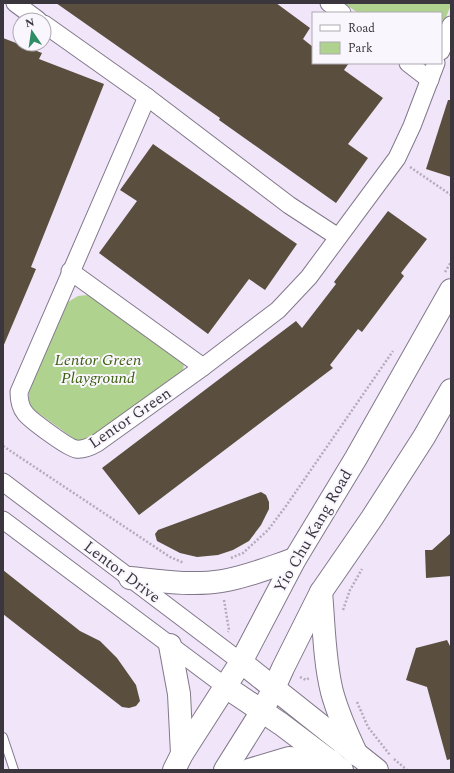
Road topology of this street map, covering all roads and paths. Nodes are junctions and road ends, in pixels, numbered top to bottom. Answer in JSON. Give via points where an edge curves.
{"nodes":[{"id":1,"x":15,"y":3,"type":"edge"},
{"id":2,"x":329,"y":3,"type":"edge"},
{"id":3,"x":27,"y":12,"type":"edge"},
{"id":4,"x":341,"y":12,"type":"edge"},
{"id":5,"x":451,"y":25,"type":"edge"},
{"id":6,"x":52,"y":30,"type":"edge"},
{"id":7,"x":442,"y":48,"type":"edge"},
{"id":8,"x":409,"y":64,"type":"edge"},
{"id":9,"x":436,"y":64,"type":"edge"},
{"id":10,"x":430,"y":80,"type":"junction"},
{"id":11,"x":147,"y":97,"type":"junction"},
{"id":12,"x":397,"y":158,"type":"junction"},
{"id":13,"x":451,"y":195,"type":"edge"},
{"id":14,"x":338,"y":237,"type":"junction"},
{"id":15,"x":451,"y":262,"type":"edge"},
{"id":16,"x":70,"y":271,"type":"junction"},
{"id":17,"x":447,"y":283,"type":"edge"},
{"id":18,"x":394,"y":348,"type":"dead end"},
{"id":19,"x":203,"y":367,"type":"junction"},
{"id":20,"x":451,"y":390,"type":"edge"},
{"id":21,"x":3,"y":446,"type":"edge"},
{"id":22,"x":3,"y":482,"type":"edge"},
{"id":23,"x":3,"y":520,"type":"edge"},
{"id":24,"x":230,"y":558,"type":"dead end"},
{"id":25,"x":295,"y":559,"type":"junction"},
{"id":26,"x":365,"y":564,"type":"dead end"},
{"id":27,"x":190,"y":565,"type":"dead end"},
{"id":28,"x":130,"y":578,"type":"junction"},
{"id":29,"x":321,"y":592,"type":"junction"},
{"id":30,"x":342,"y":612,"type":"dead end"},
{"id":31,"x":170,"y":644,"type":"junction"},
{"id":32,"x":241,"y":662,"type":"junction"},
{"id":33,"x":226,"y":687,"type":"junction"},
{"id":34,"x":274,"y":688,"type":"junction"},
{"id":35,"x":356,"y":699,"type":"dead end"},
{"id":36,"x":262,"y":711,"type":"junction"},
{"id":37,"x":3,"y":737,"type":"edge"},
{"id":38,"x":178,"y":762,"type":"edge"},
{"id":39,"x":343,"y":762,"type":"edge"},
{"id":40,"x":14,"y":770,"type":"edge"},
{"id":41,"x":225,"y":770,"type":"edge"},
{"id":42,"x":249,"y":770,"type":"edge"},
{"id":43,"x":377,"y":770,"type":"edge"},
{"id":44,"x":407,"y":770,"type":"edge"}],
"edges":[{"from":1,"to":3,"type":"street"},
{"from":2,"to":4,"type":"street"},
{"from":5,"to":7,"type":"street"},
{"from":6,"to":11,"type":"street"},
{"from":8,"to":10,"type":"street"},
{"from":9,"to":10,"type":"street","name":"Lentor Green"},
{"from":10,"to":12,"type":"street","name":"Lentor Green"},
{"from":11,"to":14,"type":"street","via":[[289,205]]},
{"from":11,"to":16,"type":"street","name":"Lentor Green"},
{"from":12,"to":13,"type":"path"},
{"from":12,"to":14,"type":"street","name":"Lentor Green"},
{"from":14,"to":19,"type":"street","name":"Lentor Green","via":[[309,277],[278,310]]},
{"from":15,"to":17,"type":"path"},
{"from":16,"to":19,"type":"street"},
{"from":16,"to":19,"type":"street","name":"Lentor Green","via":[[18,392],[20,404],[26,415],[61,441],[74,449],[97,443]]},
{"from":17,"to":25,"type":"main road","name":"Yio Chu Kang Road","via":[[356,458]]},
{"from":18,"to":24,"type":"path","via":[[268,530],[243,553]]},
{"from":20,"to":29,"type":"main road","via":[[372,518]]},
{"from":21,"to":27,"type":"path","via":[[170,557]]},
{"from":22,"to":28,"type":"street","name":"Lentor Drive"},
{"from":23,"to":31,"type":"street"},
{"from":25,"to":28,"type":"main road","via":[[221,581],[199,583]]},
{"from":25,"to":32,"type":"main road","name":"Yio Chu Kang Road"},
{"from":26,"to":30,"type":"path","via":[[350,590]]},
{"from":28,"to":32,"type":"street","name":"Lentor Drive"},
{"from":29,"to":34,"type":"main road"},
{"from":29,"to":39,"type":"main road","via":[[327,665],[332,693],[343,725]]},
{"from":31,"to":33,"type":"street"},
{"from":31,"to":38,"type":"main road","via":[[178,694]]},
{"from":32,"to":33,"type":"main road","name":"Yio Chu Kang Road"},
{"from":32,"to":34,"type":"main road"},
{"from":33,"to":36,"type":"main road"},
{"from":33,"to":38,"type":"main road","name":"Yio Chu Kang Road"},
{"from":34,"to":36,"type":"main road"},
{"from":34,"to":39,"type":"main road"},
{"from":35,"to":44,"type":"path","via":[[368,727],[396,761]]},
{"from":36,"to":39,"type":"main road"},
{"from":36,"to":41,"type":"main road"},
{"from":37,"to":40,"type":"lane"},
{"from":39,"to":42,"type":"main road","via":[[289,758]]},
{"from":39,"to":43,"type":"main road"}]}
